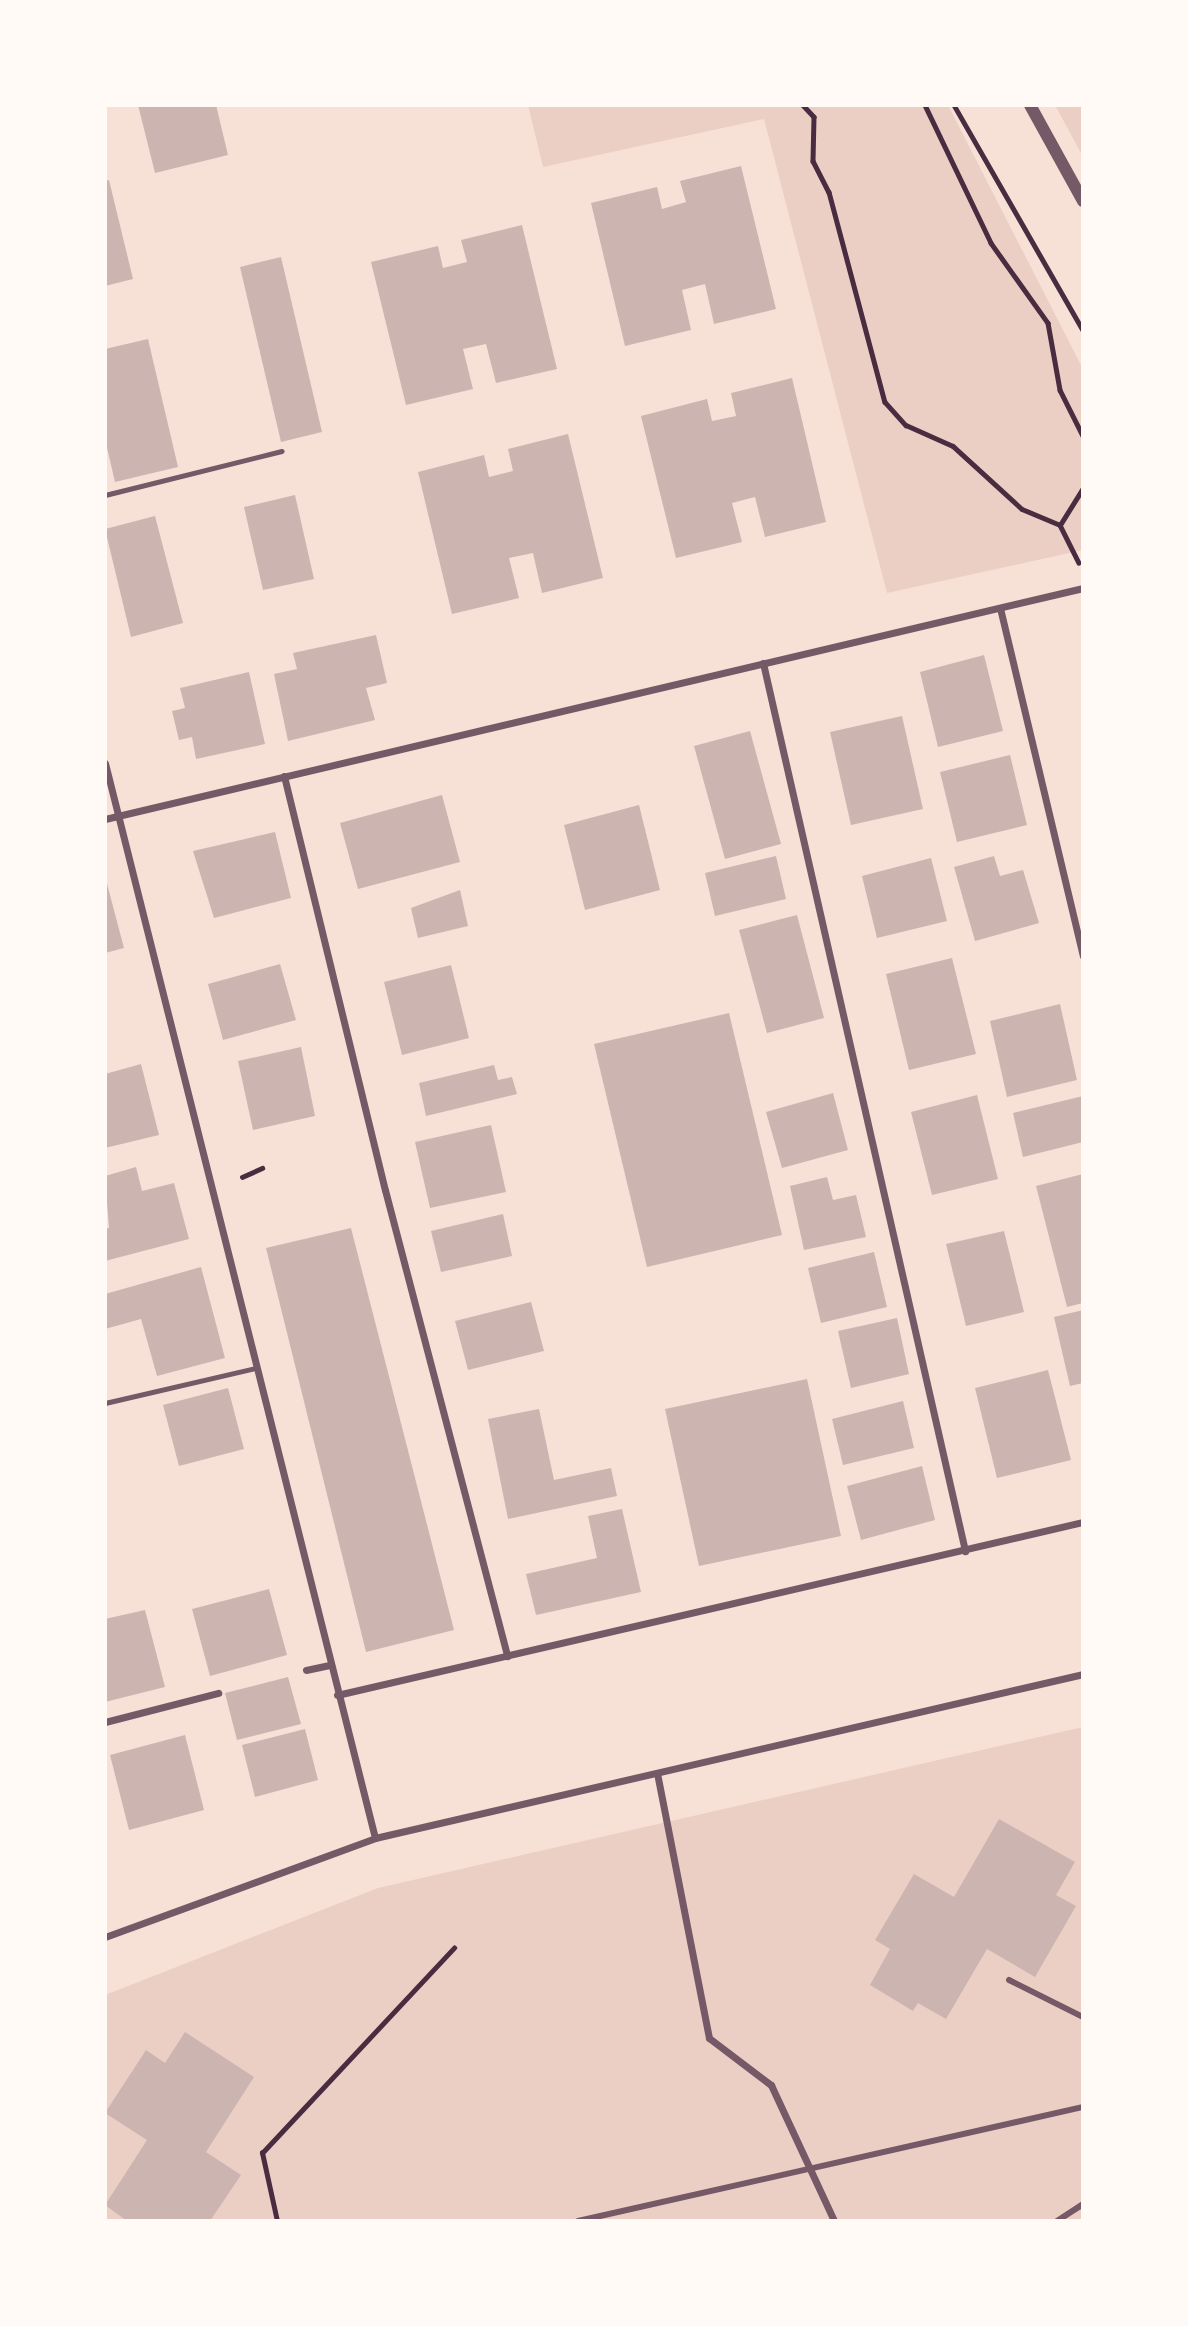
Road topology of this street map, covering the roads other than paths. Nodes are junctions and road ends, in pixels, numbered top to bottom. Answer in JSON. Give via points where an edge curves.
{"nodes":[{"id":1,"x":1030,"y":105,"type":"edge"},
{"id":2,"x":1083,"y":201,"type":"edge"},
{"id":3,"x":282,"y":451,"type":"dead end"},
{"id":4,"x":105,"y":495,"type":"edge"},
{"id":5,"x":1083,"y":588,"type":"edge"},
{"id":6,"x":1000,"y":608,"type":"junction"},
{"id":7,"x":764,"y":663,"type":"junction"},
{"id":8,"x":105,"y":763,"type":"edge"},
{"id":9,"x":284,"y":776,"type":"junction"},
{"id":10,"x":118,"y":816,"type":"junction"},
{"id":11,"x":105,"y":819,"type":"edge"},
{"id":12,"x":1083,"y":956,"type":"edge"},
{"id":13,"x":256,"y":1368,"type":"junction"},
{"id":14,"x":105,"y":1403,"type":"edge"},
{"id":15,"x":1083,"y":1522,"type":"edge"},
{"id":16,"x":965,"y":1551,"type":"junction"},
{"id":17,"x":507,"y":1656,"type":"junction"},
{"id":18,"x":329,"y":1665,"type":"junction"},
{"id":19,"x":306,"y":1670,"type":"dead end"},
{"id":20,"x":1083,"y":1674,"type":"edge"},
{"id":21,"x":218,"y":1693,"type":"dead end"},
{"id":22,"x":337,"y":1695,"type":"junction"},
{"id":23,"x":105,"y":1722,"type":"edge"},
{"id":24,"x":657,"y":1773,"type":"junction"},
{"id":25,"x":375,"y":1838,"type":"junction"},
{"id":26,"x":105,"y":1937,"type":"edge"},
{"id":27,"x":1009,"y":1980,"type":"dead end"},
{"id":28,"x":1083,"y":2017,"type":"edge"},
{"id":29,"x":1083,"y":2107,"type":"edge"},
{"id":30,"x":812,"y":2167,"type":"junction"},
{"id":31,"x":1083,"y":2204,"type":"edge"},
{"id":32,"x":578,"y":2221,"type":"edge"},
{"id":33,"x":834,"y":2221,"type":"edge"},
{"id":34,"x":1057,"y":2221,"type":"edge"}],
"edges":[{"from":1,"to":2,"type":"street"},
{"from":3,"to":4,"type":"lane"},
{"from":5,"to":6,"type":"street"},
{"from":6,"to":7,"type":"street"},
{"from":6,"to":12,"type":"street"},
{"from":7,"to":9,"type":"street"},
{"from":7,"to":16,"type":"street"},
{"from":8,"to":10,"type":"street"},
{"from":9,"to":10,"type":"street"},
{"from":9,"to":17,"type":"street","via":[[385,1190]]},
{"from":10,"to":11,"type":"street"},
{"from":10,"to":13,"type":"street"},
{"from":13,"to":14,"type":"lane"},
{"from":13,"to":18,"type":"street"},
{"from":15,"to":16,"type":"street"},
{"from":16,"to":17,"type":"street"},
{"from":17,"to":22,"type":"street"},
{"from":18,"to":19,"type":"street"},
{"from":18,"to":22,"type":"street"},
{"from":20,"to":24,"type":"street"},
{"from":21,"to":23,"type":"street"},
{"from":22,"to":25,"type":"street"},
{"from":24,"to":25,"type":"street"},
{"from":24,"to":30,"type":"street","via":[[709,2038],[771,2085]]},
{"from":25,"to":26,"type":"street"},
{"from":27,"to":28,"type":"street"},
{"from":29,"to":30,"type":"street"},
{"from":30,"to":32,"type":"street"},
{"from":30,"to":33,"type":"street"},
{"from":31,"to":34,"type":"street"}]}
